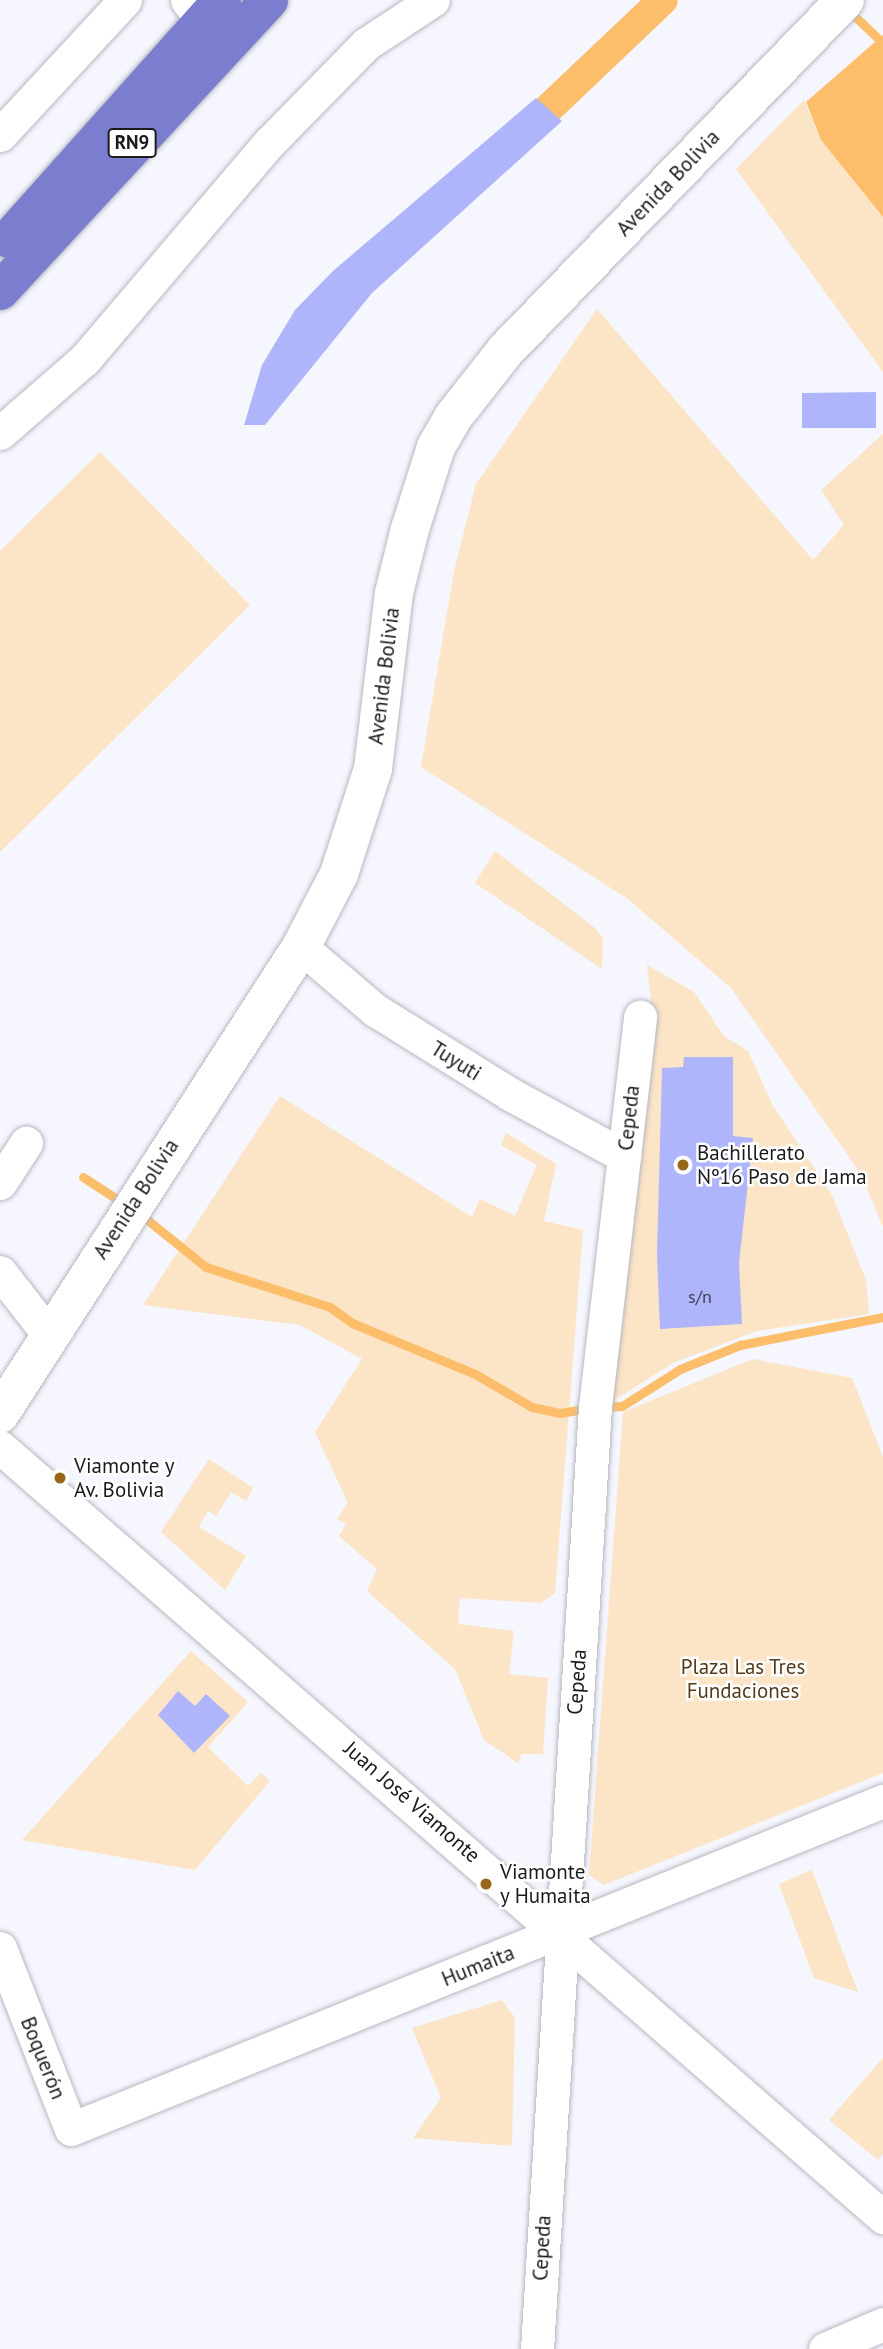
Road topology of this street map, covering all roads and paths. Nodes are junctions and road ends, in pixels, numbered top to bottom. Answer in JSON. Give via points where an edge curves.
{"nodes":[{"id":1,"x":125,"y":0,"type":"edge"},
{"id":2,"x":269,"y":0,"type":"edge"},
{"id":3,"x":433,"y":0,"type":"edge"},
{"id":4,"x":845,"y":0,"type":"edge"},
{"id":5,"x":203,"y":7,"type":"edge"},
{"id":6,"x":0,"y":135,"type":"edge"},
{"id":7,"x":0,"y":249,"type":"edge"},
{"id":8,"x":0,"y":291,"type":"edge"},
{"id":9,"x":0,"y":433,"type":"edge"},
{"id":10,"x":301,"y":947,"type":"junction"},
{"id":11,"x":640,"y":1017,"type":"dead end"},
{"id":12,"x":26,"y":1143,"type":"dead end"},
{"id":13,"x":624,"y":1156,"type":"junction"},
{"id":14,"x":0,"y":1183,"type":"edge"},
{"id":15,"x":0,"y":1272,"type":"edge"},
{"id":16,"x":49,"y":1335,"type":"junction"},
{"id":17,"x":0,"y":1415,"type":"edge"},
{"id":18,"x":0,"y":1447,"type":"edge"},
{"id":19,"x":883,"y":1801,"type":"edge"},
{"id":20,"x":560,"y":1933,"type":"junction"},
{"id":21,"x":0,"y":1948,"type":"edge"},
{"id":22,"x":71,"y":2129,"type":"joint"},
{"id":23,"x":883,"y":2217,"type":"edge"},
{"id":24,"x":883,"y":2324,"type":"edge"},
{"id":25,"x":537,"y":2349,"type":"edge"},
{"id":26,"x":824,"y":2349,"type":"edge"}],
"edges":[{"from":1,"to":6,"type":"street"},
{"from":2,"to":8,"type":"highway","number":"RN9"},
{"from":3,"to":9,"type":"street","via":[[366,44],[269,143],[85,359]]},
{"from":4,"to":10,"type":"street","name":"Avenida Bolivia","via":[[506,350],[468,394],[436,447],[394,593],[373,769],[360,820]]},
{"from":5,"to":7,"type":"highway","number":"RN9"},
{"from":10,"to":13,"type":"street","name":"Tuyuti","via":[[374,1010],[510,1094]]},
{"from":10,"to":16,"type":"street","name":"Avenida Bolivia"},
{"from":11,"to":13,"type":"street","name":"Cepeda"},
{"from":12,"to":14,"type":"street"},
{"from":13,"to":20,"type":"street","name":"Cepeda","via":[[595,1407]]},
{"from":15,"to":16,"type":"street"},
{"from":16,"to":17,"type":"street","name":"Avenida Bolivia"},
{"from":18,"to":20,"type":"street","name":"Juan José Viamonte"},
{"from":19,"to":20,"type":"street","name":"Humaita"},
{"from":20,"to":22,"type":"street","name":"Humaita"},
{"from":20,"to":23,"type":"street","name":"Juan José Viamonte"},
{"from":20,"to":25,"type":"street","name":"Cepeda"},
{"from":21,"to":22,"type":"street","name":"Boquerón"},
{"from":24,"to":26,"type":"street"}]}
